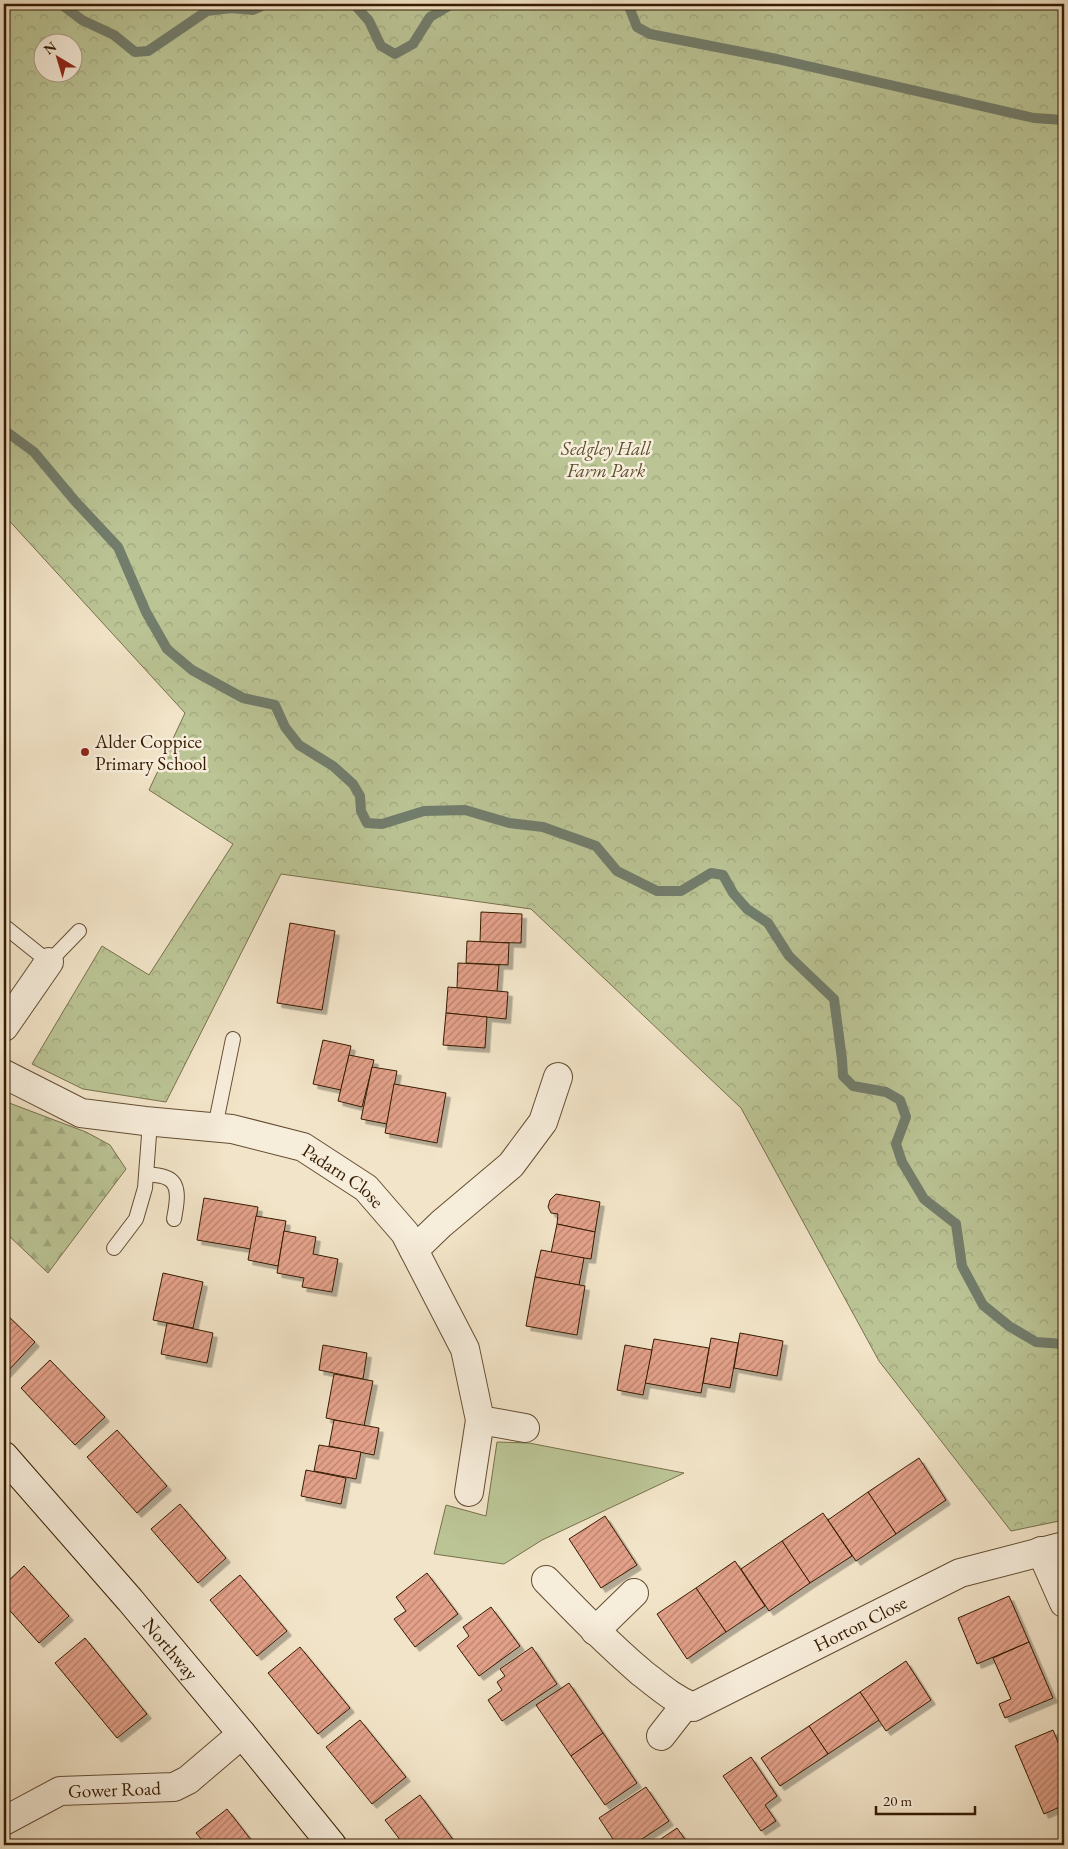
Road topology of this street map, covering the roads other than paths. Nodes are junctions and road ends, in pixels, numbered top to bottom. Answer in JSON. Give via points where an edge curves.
{"nodes":[{"id":1,"x":4,"y":926,"type":"edge"},
{"id":2,"x":79,"y":931,"type":"dead end"},
{"id":3,"x":49,"y":962,"type":"junction"},
{"id":4,"x":4,"y":1027,"type":"edge"},
{"id":5,"x":233,"y":1039,"type":"dead end"},
{"id":6,"x":4,"y":1074,"type":"edge"},
{"id":7,"x":558,"y":1077,"type":"dead end"},
{"id":8,"x":150,"y":1122,"type":"junction"},
{"id":9,"x":215,"y":1127,"type":"junction"},
{"id":10,"x":147,"y":1174,"type":"junction"},
{"id":11,"x":174,"y":1219,"type":"dead end"},
{"id":12,"x":114,"y":1248,"type":"dead end"},
{"id":13,"x":414,"y":1250,"type":"junction"},
{"id":14,"x":480,"y":1420,"type":"junction"},
{"id":15,"x":525,"y":1428,"type":"dead end"},
{"id":16,"x":4,"y":1456,"type":"edge"},
{"id":17,"x":469,"y":1492,"type":"dead end"},
{"id":18,"x":1053,"y":1548,"type":"edge"},
{"id":19,"x":546,"y":1580,"type":"dead end"},
{"id":20,"x":634,"y":1593,"type":"dead end"},
{"id":21,"x":1064,"y":1603,"type":"edge"},
{"id":22,"x":595,"y":1631,"type":"junction"},
{"id":23,"x":686,"y":1704,"type":"junction"},
{"id":24,"x":242,"y":1734,"type":"junction"},
{"id":25,"x":661,"y":1736,"type":"dead end"},
{"id":26,"x":4,"y":1821,"type":"edge"},
{"id":27,"x":332,"y":1845,"type":"edge"}],
"edges":[{"from":1,"to":3,"type":"lane"},
{"from":2,"to":3,"type":"lane"},
{"from":3,"to":4,"type":"street"},
{"from":5,"to":9,"type":"lane"},
{"from":6,"to":8,"type":"street","name":"Padarn Close","via":[[81,1113]]},
{"from":7,"to":13,"type":"street","via":[[543,1122],[511,1165]]},
{"from":8,"to":9,"type":"street","name":"Padarn Close"},
{"from":8,"to":10,"type":"lane"},
{"from":9,"to":13,"type":"street","name":"Padarn Close","via":[[302,1147],[366,1188],[405,1233]]},
{"from":10,"to":11,"type":"lane","via":[[168,1178],[175,1184]]},
{"from":10,"to":12,"type":"lane","via":[[136,1219]]},
{"from":13,"to":14,"type":"street","name":"Padarn Close","via":[[465,1348]]},
{"from":14,"to":15,"type":"street"},
{"from":14,"to":17,"type":"street","name":"Padarn Close"},
{"from":16,"to":24,"type":"street","name":"Northway"},
{"from":18,"to":21,"type":"street","name":"Horton Close"},
{"from":18,"to":23,"type":"street","name":"Horton Close","via":[[960,1573],[710,1699],[693,1706]]},
{"from":19,"to":22,"type":"street"},
{"from":20,"to":22,"type":"street"},
{"from":22,"to":23,"type":"street","via":[[673,1698]]},
{"from":23,"to":25,"type":"street"},
{"from":24,"to":26,"type":"street","name":"Gower Road","via":[[174,1788],[60,1791]]},
{"from":24,"to":27,"type":"street","name":"Northway"}]}
